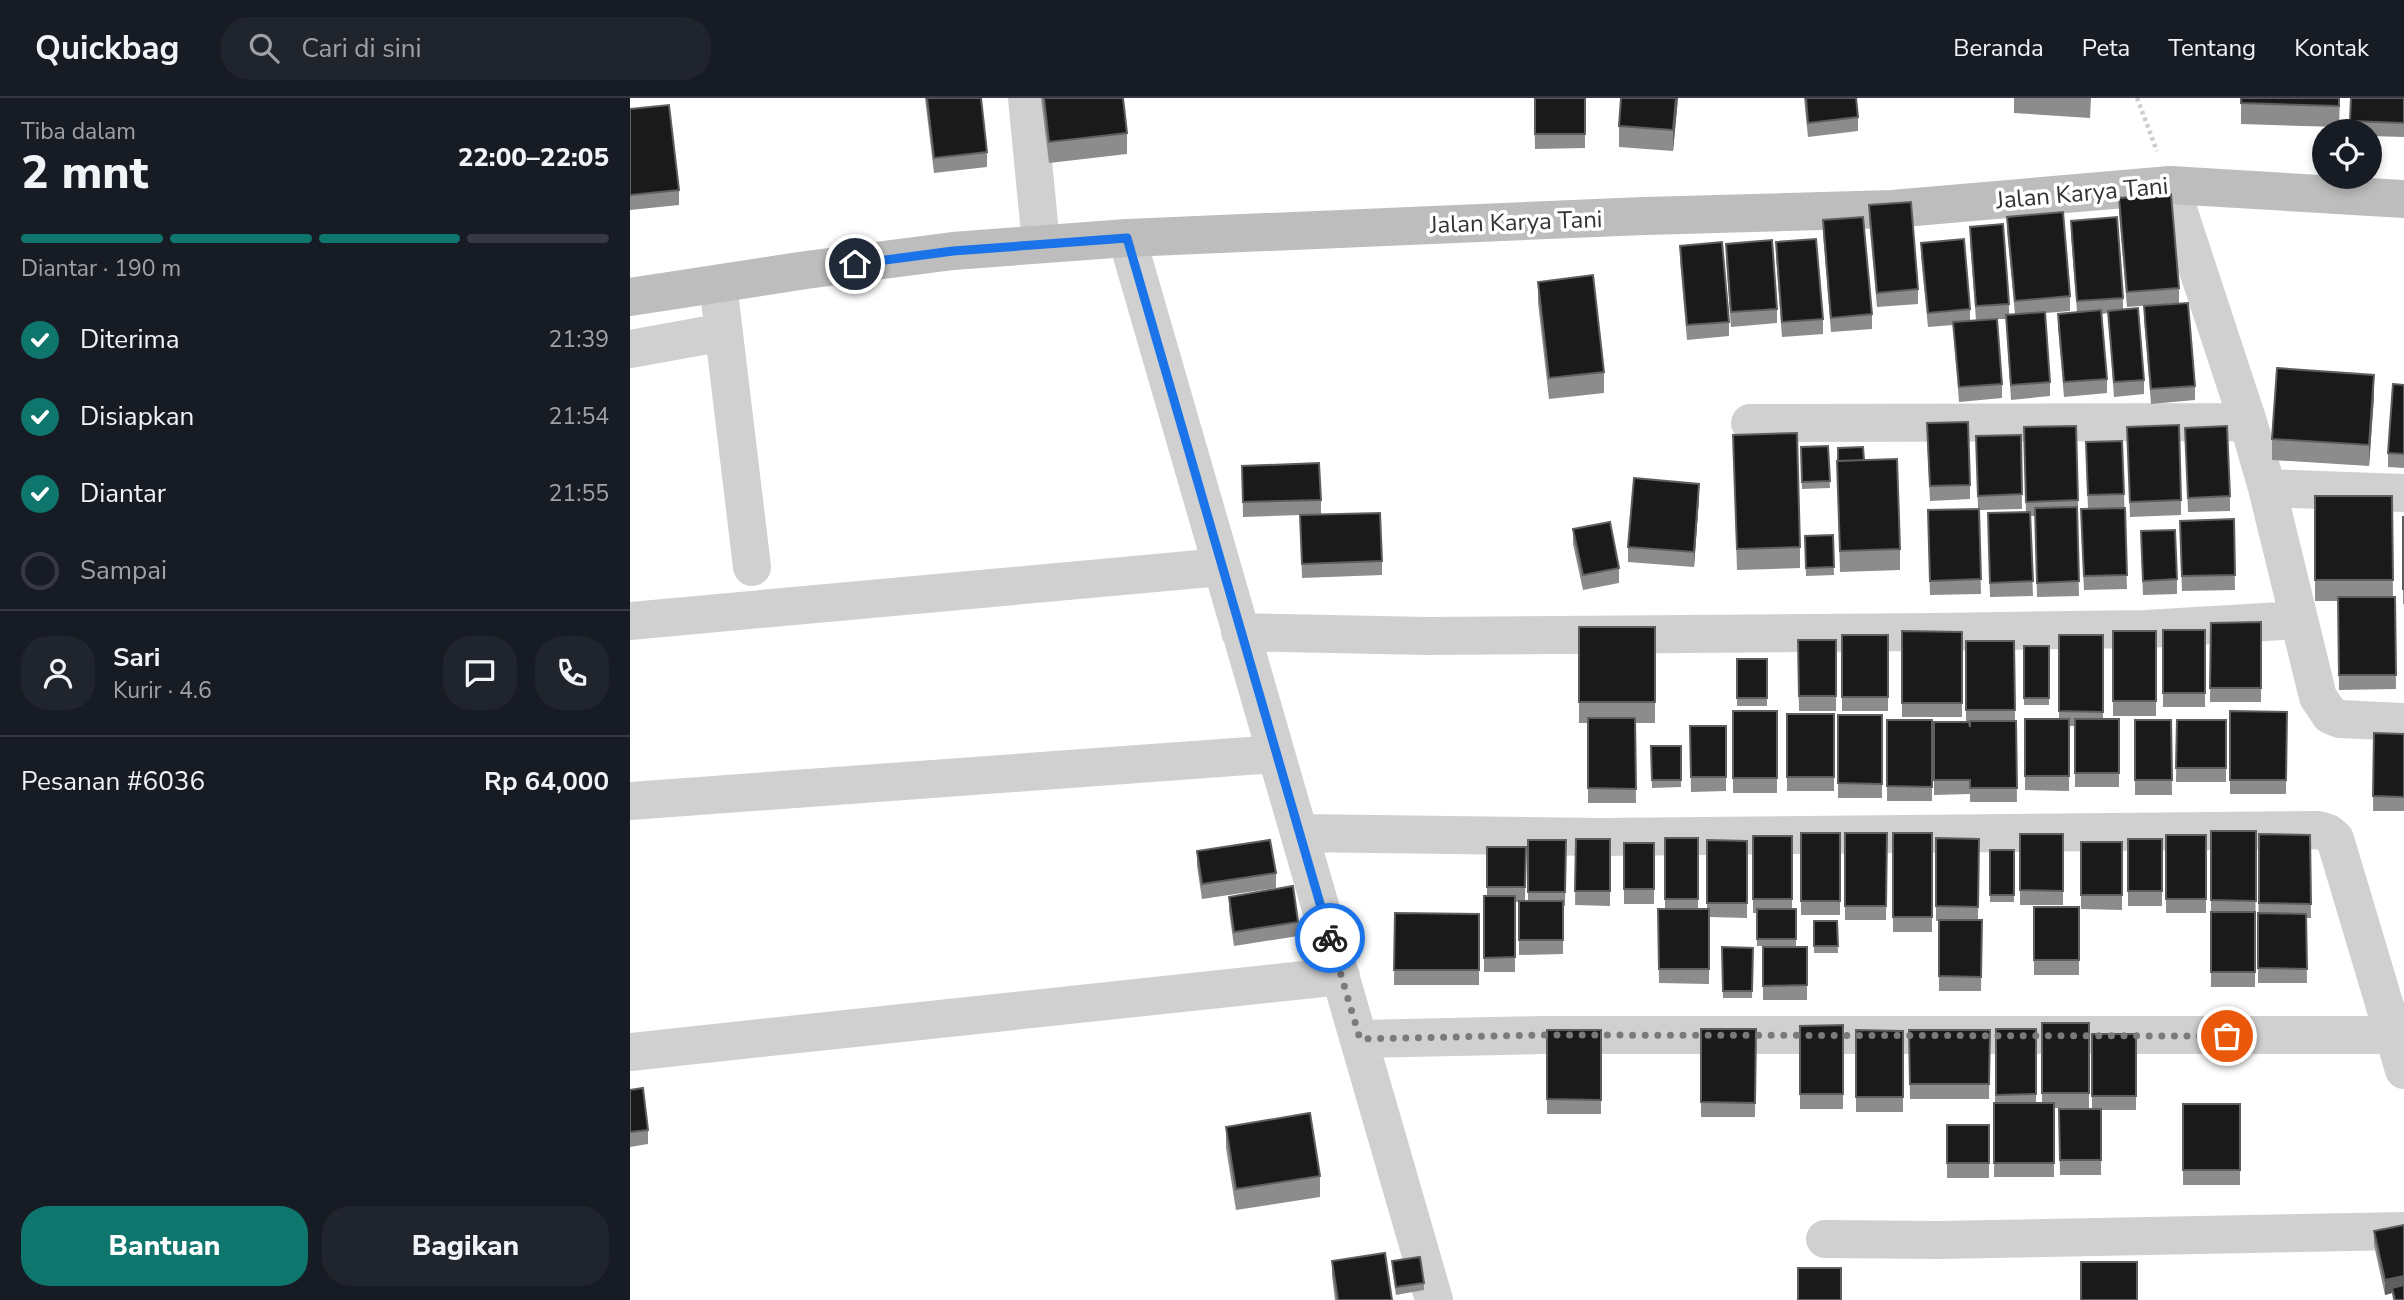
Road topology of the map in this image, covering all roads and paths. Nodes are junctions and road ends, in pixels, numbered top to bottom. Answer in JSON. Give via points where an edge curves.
{"nodes":[{"id":1,"x":1027,"y":98,"type":"edge"},
{"id":2,"x":2137,"y":98,"type":"edge"},
{"id":3,"x":2170,"y":185,"type":"junction"},
{"id":4,"x":2404,"y":199,"type":"edge"},
{"id":5,"x":1127,"y":238,"type":"junction"},
{"id":6,"x":1041,"y":244,"type":"junction"},
{"id":7,"x":718,"y":284,"type":"junction"},
{"id":8,"x":630,"y":297,"type":"edge"},
{"id":9,"x":724,"y":332,"type":"junction"},
{"id":10,"x":630,"y":349,"type":"edge"},
{"id":11,"x":2248,"y":422,"type":"junction"},
{"id":12,"x":1750,"y":423,"type":"dead end"},
{"id":13,"x":2267,"y":488,"type":"junction"},
{"id":14,"x":2404,"y":493,"type":"edge"},
{"id":15,"x":752,"y":566,"type":"dead end"},
{"id":16,"x":1221,"y":567,"type":"junction"},
{"id":17,"x":2299,"y":620,"type":"junction"},
{"id":18,"x":630,"y":621,"type":"edge"},
{"id":19,"x":1240,"y":632,"type":"junction"},
{"id":20,"x":2404,"y":722,"type":"edge"},
{"id":21,"x":1276,"y":754,"type":"junction"},
{"id":22,"x":630,"y":800,"type":"edge"},
{"id":23,"x":1299,"y":833,"type":"junction"},
{"id":24,"x":1341,"y":976,"type":"junction"},
{"id":25,"x":2392,"y":1035,"type":"junction"},
{"id":26,"x":1360,"y":1039,"type":"junction"},
{"id":27,"x":630,"y":1052,"type":"edge"},
{"id":28,"x":2404,"y":1070,"type":"edge"},
{"id":29,"x":2404,"y":1231,"type":"edge"},
{"id":30,"x":1825,"y":1239,"type":"dead end"},
{"id":31,"x":1434,"y":1300,"type":"edge"}],
"edges":[{"from":1,"to":6,"type":"street"},
{"from":2,"to":3,"type":"path"},
{"from":3,"to":4,"type":"street","name":"Jalan Karya Tani"},
{"from":3,"to":5,"type":"street","name":"Jalan Karya Tani","via":[[1892,209]]},
{"from":3,"to":11,"type":"street"},
{"from":5,"to":6,"type":"street","name":"Jalan Karya Tani"},
{"from":5,"to":16,"type":"street"},
{"from":6,"to":7,"type":"street","name":"Jalan Karya Tani","via":[[953,251]]},
{"from":7,"to":8,"type":"street","name":"Jalan Karya Tani"},
{"from":7,"to":9,"type":"street"},
{"from":9,"to":10,"type":"street"},
{"from":9,"to":15,"type":"street"},
{"from":11,"to":12,"type":"street"},
{"from":11,"to":13,"type":"street"},
{"from":13,"to":14,"type":"street"},
{"from":13,"to":17,"type":"street"},
{"from":16,"to":18,"type":"street"},
{"from":16,"to":19,"type":"street"},
{"from":17,"to":19,"type":"street","via":[[2146,629],[1934,632],[1427,636]]},
{"from":17,"to":20,"type":"street","via":[[2318,697],[2330,715]]},
{"from":19,"to":21,"type":"street"},
{"from":21,"to":22,"type":"street"},
{"from":21,"to":23,"type":"street"},
{"from":23,"to":24,"type":"street"},
{"from":23,"to":25,"type":"street","via":[[1627,837],[2318,831],[2335,839]]},
{"from":24,"to":26,"type":"street"},
{"from":24,"to":27,"type":"street"},
{"from":25,"to":26,"type":"street"},
{"from":25,"to":28,"type":"street"},
{"from":26,"to":31,"type":"street"},
{"from":29,"to":30,"type":"street"}]}
